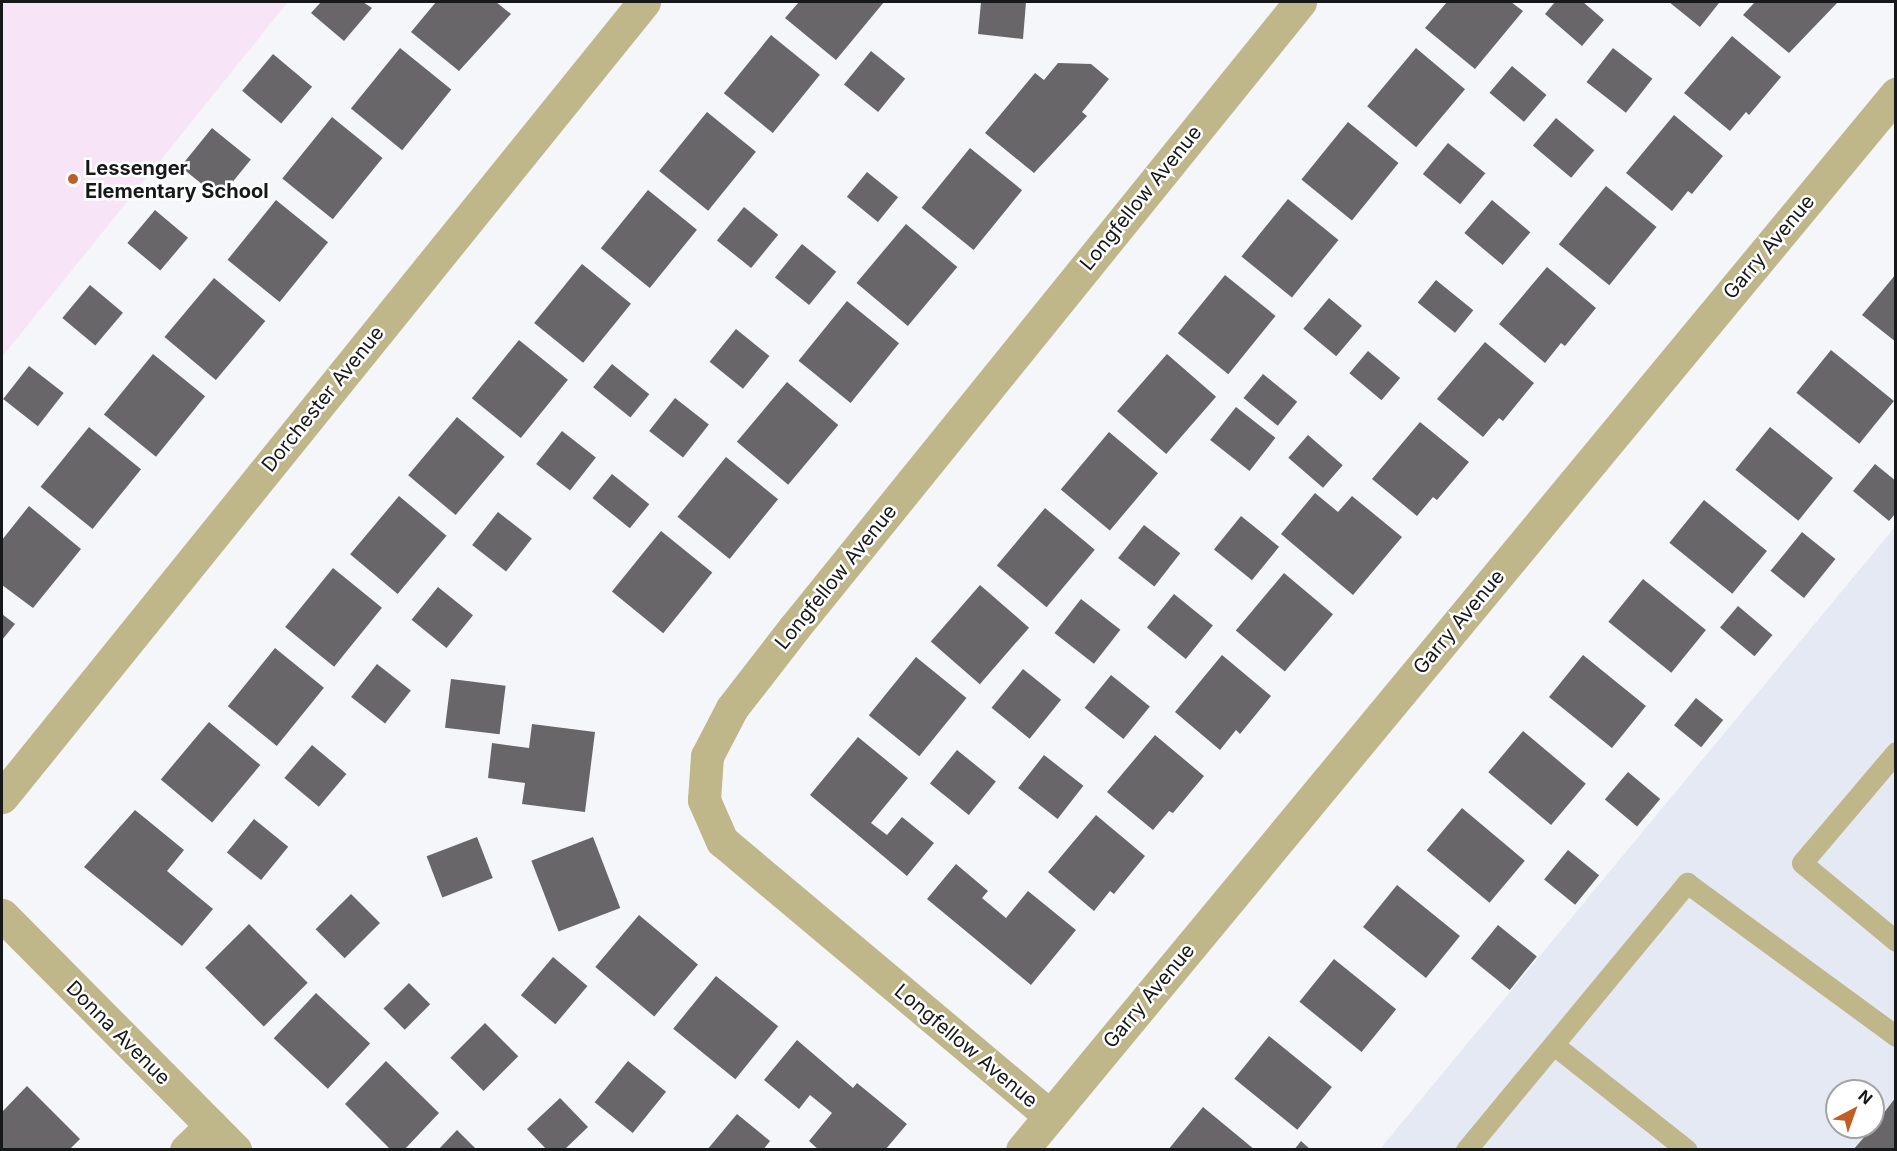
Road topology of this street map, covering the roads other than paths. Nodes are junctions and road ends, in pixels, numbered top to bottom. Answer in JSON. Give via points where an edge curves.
{"nodes":[{"id":1,"x":644,"y":2,"type":"edge"},
{"id":2,"x":1300,"y":2,"type":"edge"},
{"id":3,"x":1896,"y":94,"type":"edge"},
{"id":4,"x":1896,"y":752,"type":"edge"},
{"id":5,"x":2,"y":797,"type":"edge"},
{"id":6,"x":2,"y":915,"type":"edge"},
{"id":7,"x":1896,"y":941,"type":"edge"},
{"id":8,"x":1896,"y":1036,"type":"edge"},
{"id":9,"x":1554,"y":1045,"type":"junction"},
{"id":10,"x":1050,"y":1116,"type":"junction"},
{"id":11,"x":211,"y":1126,"type":"junction"},
{"id":12,"x":186,"y":1149,"type":"edge"},
{"id":13,"x":235,"y":1149,"type":"edge"},
{"id":14,"x":1022,"y":1149,"type":"edge"},
{"id":15,"x":1466,"y":1149,"type":"edge"},
{"id":16,"x":1688,"y":1149,"type":"edge"}],
"edges":[{"from":1,"to":5,"type":"street","name":"Dorchester Avenue"},
{"from":2,"to":10,"type":"street","name":"Longfellow Avenue","via":[[732,708],[707,756],[702,778],[704,800],[722,841]]},
{"from":3,"to":10,"type":"street","name":"Garry Avenue"},
{"from":4,"to":7,"type":"lane","via":[[1802,863]]},
{"from":6,"to":11,"type":"street","name":"Donna Avenue"},
{"from":8,"to":9,"type":"lane","via":[[1688,883]]},
{"from":9,"to":15,"type":"lane"},
{"from":9,"to":16,"type":"lane"},
{"from":10,"to":14,"type":"street","name":"Garry Avenue"},
{"from":11,"to":12,"type":"street"},
{"from":11,"to":13,"type":"street","name":"Donna Avenue"}]}
